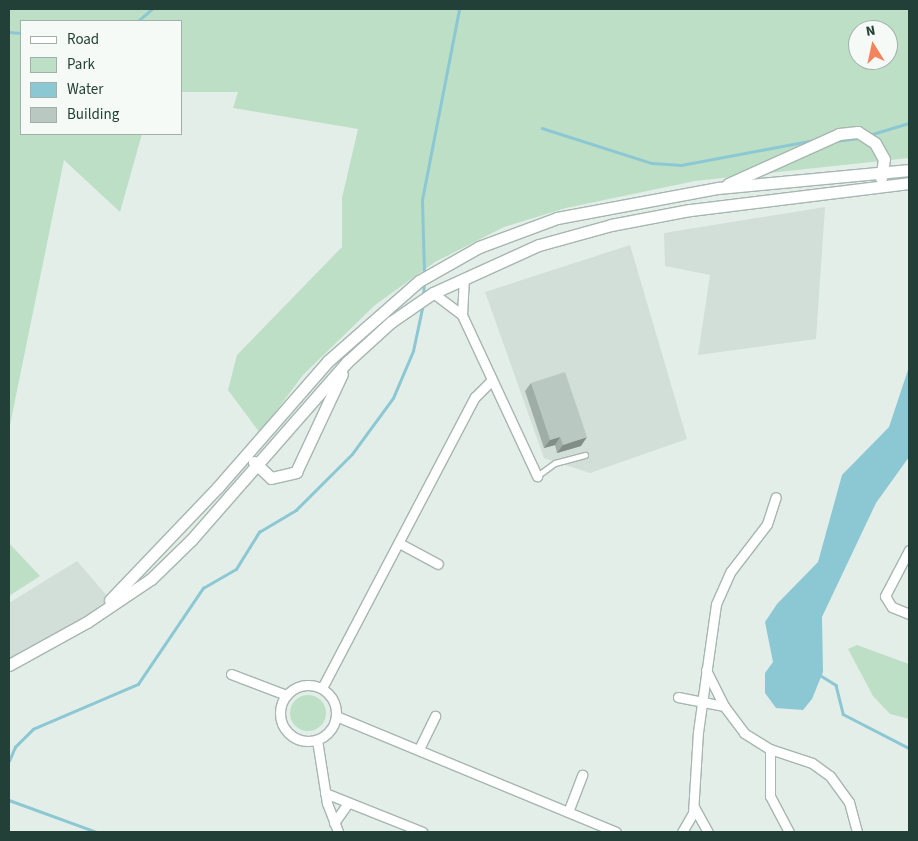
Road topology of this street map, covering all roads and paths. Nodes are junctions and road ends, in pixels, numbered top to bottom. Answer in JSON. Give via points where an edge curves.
{"nodes":[{"id":1,"x":909,"y":170,"type":"edge"},
{"id":2,"x":884,"y":172,"type":"junction"},
{"id":3,"x":909,"y":183,"type":"edge"},
{"id":4,"x":718,"y":188,"type":"junction"},
{"id":5,"x":792,"y":198,"type":"junction"},
{"id":6,"x":464,"y":278,"type":"junction"},
{"id":7,"x":433,"y":293,"type":"junction"},
{"id":8,"x":462,"y":315,"type":"junction"},
{"id":9,"x":347,"y":362,"type":"junction"},
{"id":10,"x":491,"y":381,"type":"junction"},
{"id":11,"x":287,"y":408,"type":"junction"},
{"id":12,"x":585,"y":455,"type":"dead end"},
{"id":13,"x":256,"y":469,"type":"junction"},
{"id":14,"x":537,"y":476,"type":"joint"},
{"id":15,"x":776,"y":497,"type":"dead end"},
{"id":16,"x":399,"y":543,"type":"junction"},
{"id":17,"x":909,"y":550,"type":"edge"},
{"id":18,"x":438,"y":564,"type":"dead end"},
{"id":19,"x":909,"y":614,"type":"edge"},
{"id":20,"x":87,"y":622,"type":"junction"},
{"id":21,"x":9,"y":665,"type":"edge"},
{"id":22,"x":706,"y":670,"type":"junction"},
{"id":23,"x":230,"y":674,"type":"dead end"},
{"id":24,"x":322,"y":688,"type":"junction"},
{"id":25,"x":286,"y":695,"type":"junction"},
{"id":26,"x":678,"y":697,"type":"dead end"},
{"id":27,"x":701,"y":702,"type":"junction"},
{"id":28,"x":724,"y":706,"type":"junction"},
{"id":29,"x":336,"y":716,"type":"junction"},
{"id":30,"x":435,"y":716,"type":"dead end"},
{"id":31,"x":317,"y":740,"type":"junction"},
{"id":32,"x":419,"y":749,"type":"junction"},
{"id":33,"x":770,"y":749,"type":"junction"},
{"id":34,"x":582,"y":775,"type":"dead end"},
{"id":35,"x":325,"y":793,"type":"junction"},
{"id":36,"x":348,"y":803,"type":"junction"},
{"id":37,"x":694,"y":807,"type":"junction"},
{"id":38,"x":568,"y":812,"type":"junction"},
{"id":39,"x":334,"y":823,"type":"junction"},
{"id":40,"x":338,"y":832,"type":"edge"},
{"id":41,"x":423,"y":832,"type":"edge"},
{"id":42,"x":616,"y":832,"type":"edge"},
{"id":43,"x":683,"y":832,"type":"edge"},
{"id":44,"x":692,"y":832,"type":"edge"},
{"id":45,"x":708,"y":832,"type":"edge"},
{"id":46,"x":789,"y":832,"type":"edge"},
{"id":47,"x":857,"y":832,"type":"edge"}],
"edges":[{"from":1,"to":2,"type":"main road"},
{"from":2,"to":4,"type":"main road"},
{"from":2,"to":4,"type":"main road","via":[[875,143],[858,132],[839,134]]},
{"from":2,"to":5,"type":"main road","via":[[873,182]]},
{"from":3,"to":5,"type":"main road"},
{"from":4,"to":11,"type":"main road","via":[[557,218],[479,247],[419,281],[381,312],[328,361]]},
{"from":5,"to":6,"type":"main road","via":[[611,225],[539,245]]},
{"from":6,"to":7,"type":"main road"},
{"from":6,"to":8,"type":"street"},
{"from":7,"to":8,"type":"street"},
{"from":7,"to":9,"type":"main road","via":[[391,322]]},
{"from":8,"to":10,"type":"street"},
{"from":9,"to":13,"type":"main road"},
{"from":9,"to":13,"type":"main road","via":[[296,472],[271,478]]},
{"from":10,"to":14,"type":"street"},
{"from":10,"to":16,"type":"street","via":[[475,397]]},
{"from":11,"to":13,"type":"main road","via":[[254,462]]},
{"from":11,"to":20,"type":"main road","via":[[150,561]]},
{"from":12,"to":14,"type":"lane","via":[[555,463]]},
{"from":13,"to":20,"type":"main road","via":[[151,579]]},
{"from":15,"to":22,"type":"street","via":[[767,524],[739,558],[720,593]]},
{"from":16,"to":18,"type":"street"},
{"from":16,"to":24,"type":"street"},
{"from":17,"to":19,"type":"street","via":[[885,596],[892,607]]},
{"from":20,"to":21,"type":"main road"},
{"from":22,"to":27,"type":"street"},
{"from":22,"to":28,"type":"street"},
{"from":23,"to":25,"type":"street"},
{"from":24,"to":25,"type":"street","via":[[307,684]]},
{"from":24,"to":29,"type":"street","via":[[333,700]]},
{"from":25,"to":31,"type":"street","via":[[280,710],[287,732],[301,740]]},
{"from":26,"to":27,"type":"street"},
{"from":27,"to":28,"type":"street"},
{"from":27,"to":37,"type":"street"},
{"from":28,"to":33,"type":"street","via":[[744,733]]},
{"from":29,"to":31,"type":"street","via":[[330,730]]},
{"from":29,"to":32,"type":"street"},
{"from":30,"to":32,"type":"street"},
{"from":31,"to":35,"type":"street"},
{"from":32,"to":38,"type":"street"},
{"from":33,"to":46,"type":"street","via":[[770,796]]},
{"from":33,"to":47,"type":"street","via":[[802,759],[830,776],[849,802]]},
{"from":34,"to":38,"type":"street"},
{"from":35,"to":36,"type":"street","via":[[344,797]]},
{"from":35,"to":39,"type":"street"},
{"from":36,"to":39,"type":"street"},
{"from":36,"to":41,"type":"street"},
{"from":37,"to":43,"type":"street"},
{"from":37,"to":45,"type":"street"},
{"from":38,"to":42,"type":"street"},
{"from":39,"to":40,"type":"street"},
{"from":43,"to":44,"type":"street"}]}
